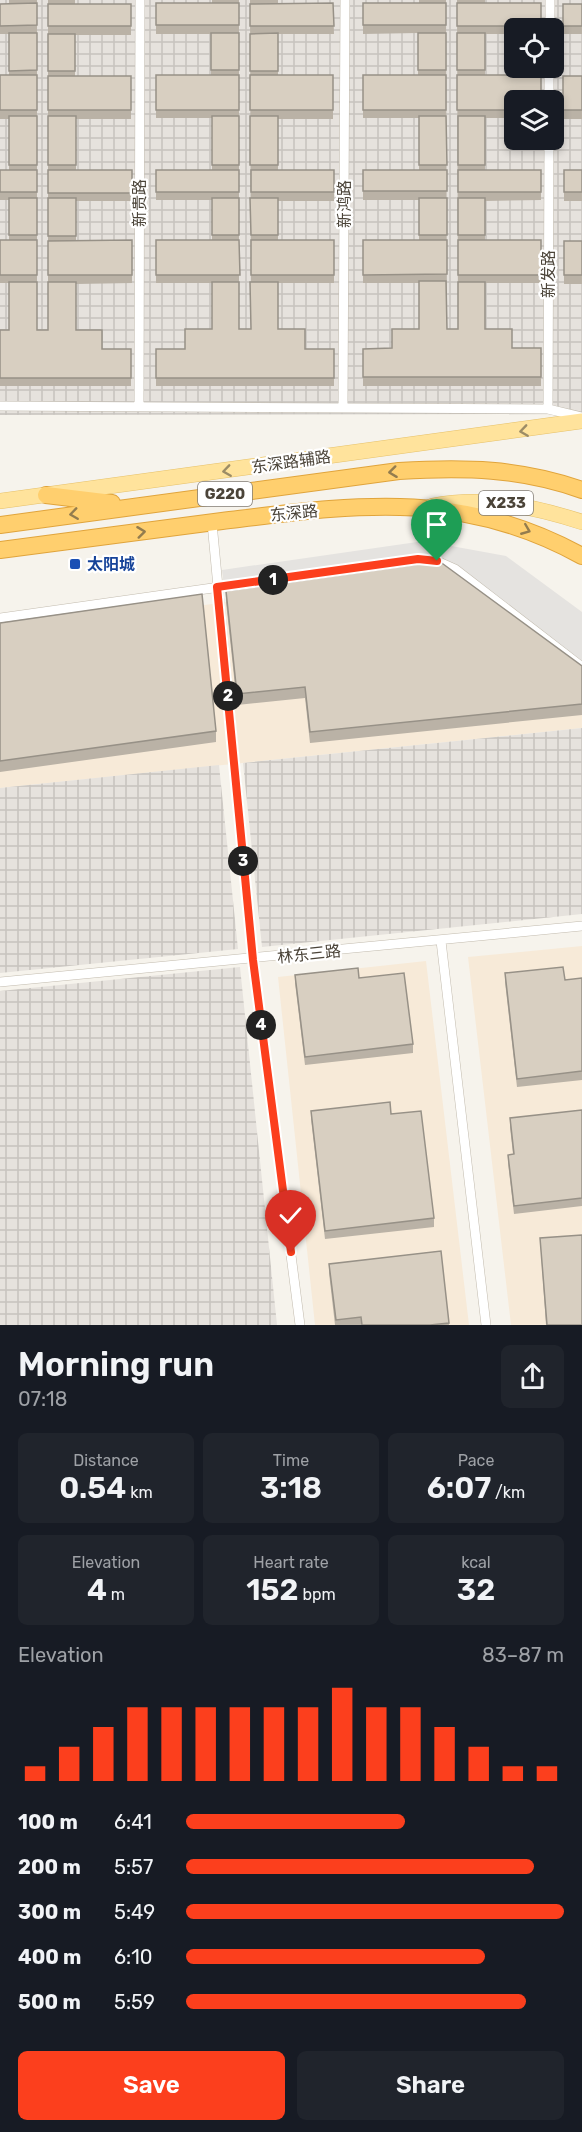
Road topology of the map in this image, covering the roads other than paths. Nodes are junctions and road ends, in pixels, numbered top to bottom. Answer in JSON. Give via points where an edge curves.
{"nodes":[{"id":1,"x":140,"y":0,"type":"edge"},
{"id":2,"x":345,"y":0,"type":"edge"},
{"id":3,"x":550,"y":0,"type":"edge"},
{"id":4,"x":550,"y":18,"type":"edge"},
{"id":5,"x":549,"y":150,"type":"edge"},
{"id":6,"x":0,"y":406,"type":"edge"},
{"id":7,"x":139,"y":407,"type":"junction"},
{"id":8,"x":343,"y":408,"type":"junction"},
{"id":9,"x":548,"y":409,"type":"junction"},
{"id":10,"x":582,"y":417,"type":"edge"},
{"id":11,"x":582,"y":421,"type":"edge"},
{"id":12,"x":582,"y":490,"type":"edge"},
{"id":13,"x":46,"y":495,"type":"junction"},
{"id":14,"x":0,"y":501,"type":"edge"},
{"id":15,"x":137,"y":506,"type":"junction"},
{"id":16,"x":429,"y":507,"type":"junction"},
{"id":17,"x":582,"y":522,"type":"edge"},
{"id":18,"x":212,"y":523,"type":"junction"},
{"id":19,"x":0,"y":525,"type":"edge"},
{"id":20,"x":0,"y":550,"type":"edge"},
{"id":21,"x":582,"y":556,"type":"edge"},
{"id":22,"x":217,"y":587,"type":"junction"},
{"id":23,"x":0,"y":618,"type":"edge"},
{"id":24,"x":582,"y":667,"type":"edge"},
{"id":25,"x":582,"y":926,"type":"edge"},
{"id":26,"x":441,"y":941,"type":"junction"},
{"id":27,"x":253,"y":960,"type":"junction"},
{"id":28,"x":0,"y":982,"type":"edge"},
{"id":29,"x":300,"y":1325,"type":"edge"},
{"id":30,"x":486,"y":1325,"type":"edge"}],
"edges":[{"from":1,"to":7,"type":"street","name":"新贵路"},
{"from":2,"to":8,"type":"street","name":"新鸿路"},
{"from":3,"to":4,"type":"street"},
{"from":5,"to":9,"type":"street","name":"新发路"},
{"from":6,"to":7,"type":"street"},
{"from":7,"to":8,"type":"street"},
{"from":8,"to":9,"type":"street"},
{"from":9,"to":10,"type":"street"},
{"from":11,"to":13,"type":"main road","name":"东深路辅路","one_way":true},
{"from":12,"to":15,"type":"highway","name":"东深路","number":"G220","one_way":true,"via":[[550,479],[491,469],[451,468],[399,471]]},
{"from":13,"to":14,"type":"main road","name":"东深路辅路"},
{"from":13,"to":15,"type":"highway"},
{"from":15,"to":19,"type":"highway","name":"东深路","number":"G220","one_way":true},
{"from":16,"to":17,"type":"main road","number":"X233","via":[[462,502],[508,503]]},
{"from":16,"to":18,"type":"highway","name":"东深路","number":"G220","via":[[372,506]]},
{"from":16,"to":21,"type":"highway","name":"东深路","number":"G220","one_way":true,"via":[[513,524]]},
{"from":20,"to":18,"type":"highway","name":"东深路","number":"G220","one_way":true},
{"from":18,"to":22,"type":"street"},
{"from":22,"to":23,"type":"street"},
{"from":22,"to":24,"type":"street","via":[[418,559],[437,561],[455,569]]},
{"from":22,"to":27,"type":"street"},
{"from":25,"to":26,"type":"street","name":"林东三路"},
{"from":26,"to":27,"type":"street","name":"林东三路"},
{"from":26,"to":30,"type":"street"},
{"from":27,"to":28,"type":"street","name":"林东三路","via":[[234,958]]},
{"from":27,"to":29,"type":"street"}]}
